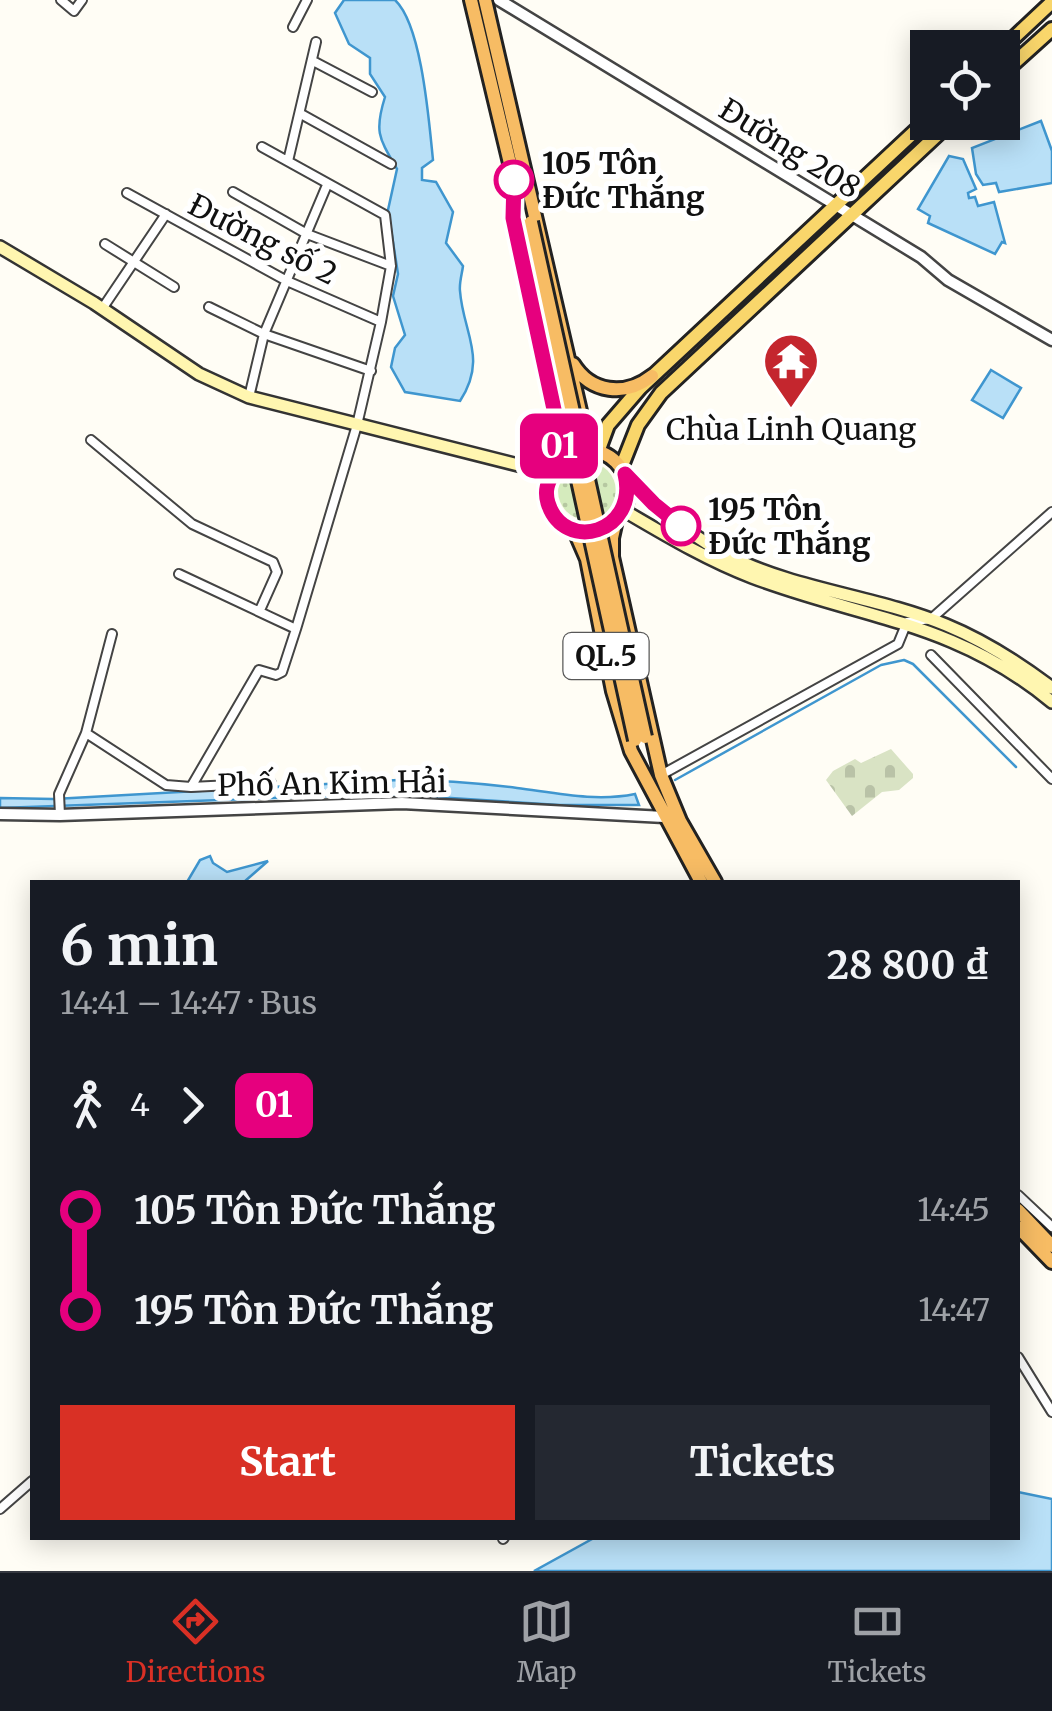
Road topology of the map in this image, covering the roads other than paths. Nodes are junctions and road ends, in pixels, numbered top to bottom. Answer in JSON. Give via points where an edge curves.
{"nodes":[{"id":1,"x":61,"y":0,"type":"edge"},
{"id":2,"x":82,"y":0,"type":"edge"},
{"id":3,"x":307,"y":0,"type":"edge"},
{"id":4,"x":471,"y":0,"type":"edge"},
{"id":5,"x":486,"y":0,"type":"edge"},
{"id":6,"x":499,"y":0,"type":"edge"},
{"id":7,"x":1052,"y":2,"type":"edge"},
{"id":8,"x":294,"y":27,"type":"dead end"},
{"id":9,"x":1052,"y":28,"type":"edge"},
{"id":10,"x":1020,"y":32,"type":"edge"},
{"id":11,"x":316,"y":42,"type":"dead end"},
{"id":12,"x":1020,"y":57,"type":"edge"},
{"id":13,"x":313,"y":62,"type":"junction"},
{"id":14,"x":372,"y":92,"type":"dead end"},
{"id":15,"x":301,"y":114,"type":"junction"},
{"id":16,"x":910,"y":135,"type":"edge"},
{"id":17,"x":932,"y":140,"type":"edge"},
{"id":18,"x":262,"y":147,"type":"dead end"},
{"id":19,"x":288,"y":161,"type":"junction"},
{"id":20,"x":391,"y":164,"type":"dead end"},
{"id":21,"x":519,"y":179,"type":"junction"},
{"id":22,"x":327,"y":186,"type":"junction"},
{"id":23,"x":127,"y":192,"type":"dead end"},
{"id":24,"x":233,"y":192,"type":"dead end"},
{"id":25,"x":834,"y":205,"type":"junction"},
{"id":26,"x":166,"y":214,"type":"junction"},
{"id":27,"x":852,"y":216,"type":"junction"},
{"id":28,"x":307,"y":234,"type":"junction"},
{"id":29,"x":105,"y":244,"type":"dead end"},
{"id":30,"x":0,"y":248,"type":"edge"},
{"id":31,"x":134,"y":262,"type":"junction"},
{"id":32,"x":391,"y":266,"type":"junction"},
{"id":33,"x":287,"y":281,"type":"junction"},
{"id":34,"x":174,"y":287,"type":"dead end"},
{"id":35,"x":209,"y":307,"type":"dead end"},
{"id":36,"x":102,"y":308,"type":"junction"},
{"id":37,"x":382,"y":322,"type":"junction"},
{"id":38,"x":264,"y":334,"type":"junction"},
{"id":39,"x":1052,"y":340,"type":"edge"},
{"id":40,"x":677,"y":354,"type":"junction"},
{"id":41,"x":570,"y":358,"type":"junction"},
{"id":42,"x":690,"y":367,"type":"junction"},
{"id":43,"x":371,"y":371,"type":"junction"},
{"id":44,"x":652,"y":376,"type":"junction"},
{"id":45,"x":249,"y":397,"type":"junction"},
{"id":46,"x":357,"y":425,"type":"junction"},
{"id":47,"x":91,"y":440,"type":"dead end"},
{"id":48,"x":594,"y":451,"type":"junction"},
{"id":49,"x":554,"y":468,"type":"junction"},
{"id":50,"x":623,"y":471,"type":"junction"},
{"id":51,"x":1052,"y":512,"type":"edge"},
{"id":52,"x":620,"y":515,"type":"junction"},
{"id":53,"x":574,"y":529,"type":"junction"},
{"id":54,"x":179,"y":574,"type":"dead end"},
{"id":55,"x":260,"y":610,"type":"junction"},
{"id":56,"x":931,"y":619,"type":"junction"},
{"id":57,"x":907,"y":622,"type":"junction"},
{"id":58,"x":296,"y":629,"type":"junction"},
{"id":59,"x":112,"y":634,"type":"dead end"},
{"id":60,"x":931,"y":655,"type":"dead end"},
{"id":61,"x":1052,"y":688,"type":"edge"},
{"id":62,"x":1052,"y":702,"type":"edge"},
{"id":63,"x":86,"y":733,"type":"junction"},
{"id":64,"x":655,"y":777,"type":"junction"},
{"id":65,"x":1052,"y":779,"type":"edge"},
{"id":66,"x":271,"y":783,"type":"dead end"},
{"id":67,"x":191,"y":787,"type":"junction"},
{"id":68,"x":60,"y":812,"type":"junction"},
{"id":69,"x":0,"y":814,"type":"edge"},
{"id":70,"x":664,"y":817,"type":"junction"},
{"id":71,"x":700,"y":880,"type":"edge"},
{"id":72,"x":713,"y":880,"type":"edge"},
{"id":73,"x":1020,"y":1196,"type":"edge"},
{"id":74,"x":1020,"y":1212,"type":"edge"},
{"id":75,"x":1052,"y":1227,"type":"edge"},
{"id":76,"x":1020,"y":1229,"type":"edge"},
{"id":77,"x":1052,"y":1246,"type":"edge"},
{"id":78,"x":1052,"y":1262,"type":"edge"},
{"id":79,"x":1020,"y":1361,"type":"edge"},
{"id":80,"x":1052,"y":1412,"type":"edge"},
{"id":81,"x":30,"y":1483,"type":"edge"},
{"id":82,"x":0,"y":1509,"type":"edge"}],
"edges":[{"from":1,"to":2,"type":"street","via":[[74,10]]},
{"from":3,"to":8,"type":"street"},
{"from":4,"to":21,"type":"highway"},
{"from":5,"to":21,"type":"highway"},
{"from":6,"to":25,"type":"street","name":"Đường 208"},
{"from":7,"to":10,"type":"main road"},
{"from":9,"to":12,"type":"main road"},
{"from":11,"to":13,"type":"street"},
{"from":13,"to":14,"type":"street"},
{"from":13,"to":15,"type":"street"},
{"from":15,"to":19,"type":"street"},
{"from":15,"to":20,"type":"street"},
{"from":16,"to":25,"type":"main road"},
{"from":17,"to":27,"type":"main road"},
{"from":18,"to":19,"type":"street"},
{"from":19,"to":22,"type":"street"},
{"from":21,"to":41,"type":"highway","via":[[535,209]]},
{"from":21,"to":49,"type":"highway","via":[[513,218],[556,416]]},
{"from":21,"to":64,"type":"highway","bridge":true,"via":[[640,739]]},
{"from":22,"to":28,"type":"street"},
{"from":22,"to":32,"type":"street","via":[[385,215]]},
{"from":23,"to":26,"type":"street","name":"Đường số 2"},
{"from":24,"to":28,"type":"street"},
{"from":25,"to":27,"type":"street","name":"Đường 208"},
{"from":25,"to":40,"type":"main road"},
{"from":26,"to":31,"type":"street"},
{"from":26,"to":33,"type":"street","name":"Đường số 2"},
{"from":27,"to":39,"type":"street","name":"Đường 208"},
{"from":27,"to":42,"type":"main road"},
{"from":28,"to":32,"type":"street"},
{"from":28,"to":33,"type":"street"},
{"from":29,"to":31,"type":"street"},
{"from":30,"to":36,"type":"main road"},
{"from":31,"to":34,"type":"street"},
{"from":31,"to":36,"type":"street"},
{"from":32,"to":37,"type":"street"},
{"from":33,"to":37,"type":"street","name":"Đường số 2"},
{"from":33,"to":38,"type":"street"},
{"from":35,"to":38,"type":"street"},
{"from":36,"to":45,"type":"main road","via":[[199,374]]},
{"from":37,"to":43,"type":"street"},
{"from":38,"to":43,"type":"street"},
{"from":38,"to":45,"type":"street"},
{"from":40,"to":42,"type":"main road","via":[[677,367]]},
{"from":40,"to":44,"type":"main road"},
{"from":41,"to":44,"type":"highway","via":[[587,380],[607,389],[634,387]]},
{"from":41,"to":48,"type":"highway"},
{"from":42,"to":50,"type":"main road","via":[[648,408]]},
{"from":43,"to":46,"type":"street"},
{"from":44,"to":48,"type":"main road"},
{"from":45,"to":46,"type":"main road"},
{"from":46,"to":49,"type":"main road"},
{"from":46,"to":58,"type":"street"},
{"from":47,"to":55,"type":"street","via":[[192,524],[273,562],[277,572]]},
{"from":48,"to":49,"type":"highway","via":[[570,454]]},
{"from":48,"to":50,"type":"highway"},
{"from":49,"to":53,"type":"highway","via":[[546,487],[550,507]]},
{"from":50,"to":52,"type":"highway","via":[[628,493]]},
{"from":50,"to":56,"type":"main road","via":[[668,517],[726,554]]},
{"from":51,"to":56,"type":"street"},
{"from":52,"to":53,"type":"highway","via":[[593,531]]},
{"from":52,"to":57,"type":"main road","via":[[750,576]]},
{"from":52,"to":64,"type":"highway","number":"QL.5","via":[[612,557]]},
{"from":53,"to":64,"type":"highway","number":"QL.5","via":[[587,559],[623,726],[635,760]]},
{"from":54,"to":55,"type":"street"},
{"from":55,"to":58,"type":"street"},
{"from":56,"to":57,"type":"street"},
{"from":56,"to":61,"type":"main road","via":[[980,640]]},
{"from":57,"to":62,"type":"main road","via":[[1002,664]]},
{"from":57,"to":64,"type":"street","via":[[898,644]]},
{"from":58,"to":67,"type":"street","via":[[282,672],[259,670]]},
{"from":59,"to":63,"type":"street"},
{"from":60,"to":65,"type":"street"},
{"from":63,"to":67,"type":"street","via":[[166,785]]},
{"from":63,"to":68,"type":"street","via":[[59,797]]},
{"from":64,"to":70,"type":"highway","number":"QL.5"},
{"from":64,"to":72,"type":"highway","number":"QL.5"},
{"from":66,"to":67,"type":"street"},
{"from":68,"to":69,"type":"street","name":"Phố An Kim Hải"},
{"from":68,"to":70,"type":"street","name":"Phố An Kim Hải","via":[[402,803]]},
{"from":70,"to":71,"type":"highway","number":"QL.5"},
{"from":73,"to":75,"type":"street"},
{"from":74,"to":77,"type":"highway"},
{"from":76,"to":78,"type":"highway"},
{"from":79,"to":80,"type":"street"},
{"from":81,"to":82,"type":"street"}]}
